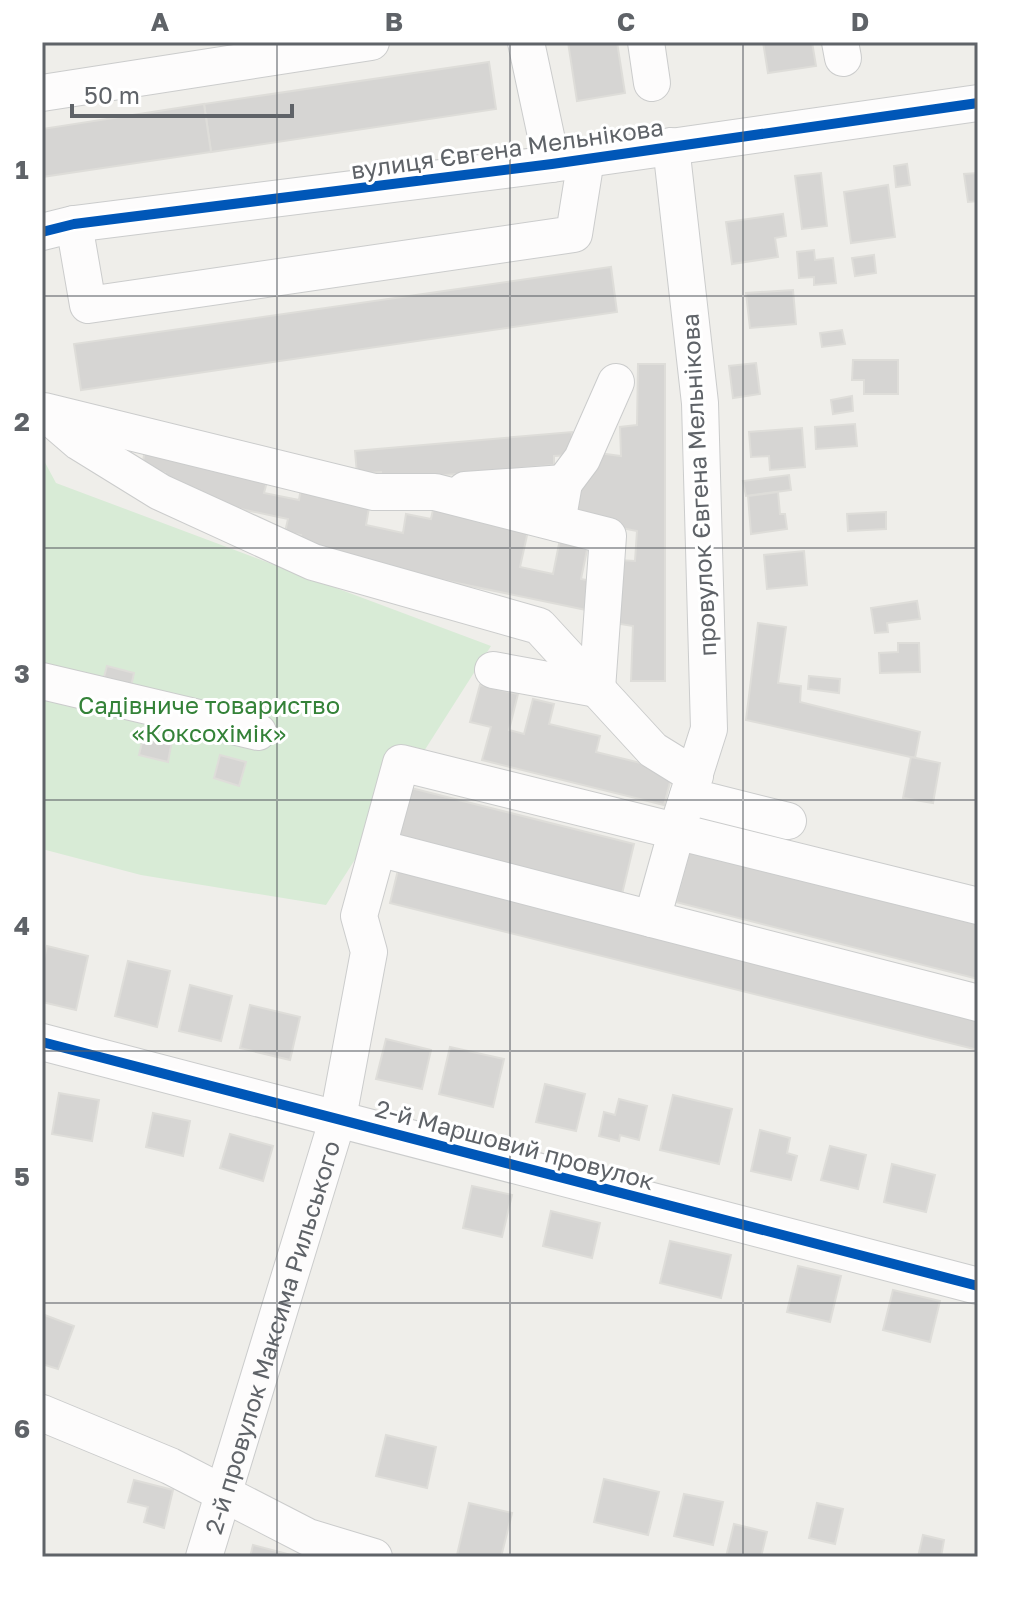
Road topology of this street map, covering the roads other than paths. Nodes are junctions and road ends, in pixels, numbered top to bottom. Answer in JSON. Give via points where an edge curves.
{"nodes":[{"id":1,"x":371,"y":42,"type":"edge"},
{"id":2,"x":526,"y":42,"type":"edge"},
{"id":3,"x":646,"y":42,"type":"edge"},
{"id":4,"x":652,"y":83,"type":"dead end"},
{"id":5,"x":42,"y":93,"type":"edge"},
{"id":6,"x":978,"y":103,"type":"edge"},
{"id":7,"x":671,"y":146,"type":"junction"},
{"id":8,"x":569,"y":162,"type":"junction"},
{"id":9,"x":58,"y":228,"type":"edge"},
{"id":10,"x":616,"y":382,"type":"dead end"},
{"id":11,"x":43,"y":410,"type":"edge"},
{"id":12,"x":564,"y":483,"type":"junction"},
{"id":13,"x":435,"y":492,"type":"junction"},
{"id":14,"x":557,"y":523,"type":"junction"},
{"id":15,"x":493,"y":670,"type":"dead end"},
{"id":16,"x":42,"y":681,"type":"edge"},
{"id":17,"x":597,"y":689,"type":"junction"},
{"id":18,"x":258,"y":732,"type":"dead end"},
{"id":19,"x":692,"y":786,"type":"junction"},
{"id":20,"x":788,"y":821,"type":"dead end"},
{"id":21,"x":677,"y":830,"type":"junction"},
{"id":22,"x":378,"y":848,"type":"junction"},
{"id":23,"x":978,"y":906,"type":"edge"},
{"id":24,"x":652,"y":919,"type":"junction"},
{"id":25,"x":978,"y":1003,"type":"edge"},
{"id":26,"x":42,"y":1042,"type":"edge"},
{"id":27,"x":338,"y":1118,"type":"junction"},
{"id":28,"x":978,"y":1286,"type":"edge"},
{"id":29,"x":42,"y":1413,"type":"edge"},
{"id":30,"x":222,"y":1494,"type":"junction"},
{"id":31,"x":204,"y":1557,"type":"edge"},
{"id":32,"x":374,"y":1557,"type":"edge"}],
"edges":[{"from":1,"to":5,"type":"street"},
{"from":2,"to":8,"type":"street"},
{"from":3,"to":4,"type":"street"},
{"from":6,"to":7,"type":"street","name":"вулиця Євгена Мельнікова"},
{"from":7,"to":8,"type":"street","name":"вулиця Євгена Мельнікова"},
{"from":7,"to":19,"type":"street","name":"провулок Євгена Мельнікова","via":[[700,403],[709,729]]},
{"from":8,"to":9,"type":"street","name":"вулиця Євгена Мельнікова"},
{"from":8,"to":9,"type":"street","via":[[574,234],[88,305]]},
{"from":10,"to":12,"type":"street","via":[[582,459]]},
{"from":11,"to":13,"type":"street","via":[[374,492]]},
{"from":11,"to":17,"type":"street","via":[[79,442],[160,492],[313,562],[539,626]]},
{"from":12,"to":13,"type":"street"},
{"from":12,"to":14,"type":"street"},
{"from":13,"to":14,"type":"street"},
{"from":14,"to":17,"type":"street","via":[[608,536]]},
{"from":15,"to":17,"type":"street"},
{"from":16,"to":18,"type":"street"},
{"from":17,"to":19,"type":"street"},
{"from":19,"to":20,"type":"street"},
{"from":19,"to":21,"type":"street","name":"провулок Євгена Мельнікова"},
{"from":21,"to":22,"type":"street","name":"2-й провулок Максима Рильського","via":[[401,763]]},
{"from":21,"to":23,"type":"street"},
{"from":21,"to":24,"type":"street","name":"провулок Євгена Мельнікова"},
{"from":22,"to":24,"type":"street"},
{"from":22,"to":27,"type":"street","name":"2-й провулок Максима Рильського","via":[[359,916],[369,952]]},
{"from":24,"to":25,"type":"street"},
{"from":26,"to":27,"type":"street","name":"2-й Маршовий провулок"},
{"from":27,"to":28,"type":"street","name":"2-й Маршовий провулок"},
{"from":27,"to":30,"type":"street","name":"2-й провулок Максима Рильського"},
{"from":29,"to":30,"type":"street","via":[[170,1466]]},
{"from":30,"to":31,"type":"street","name":"2-й провулок Максима Рильського"},
{"from":30,"to":32,"type":"street","via":[[308,1537]]}]}
